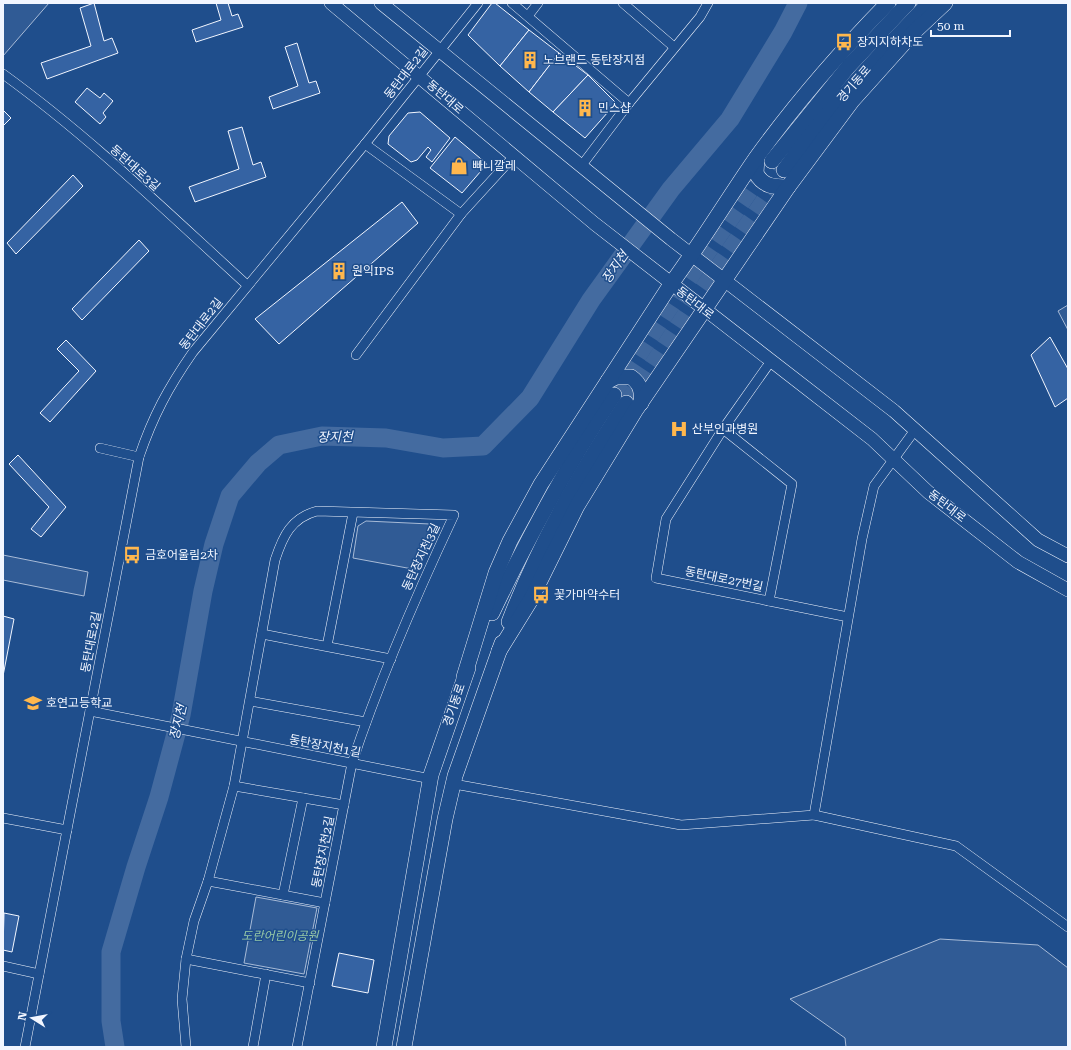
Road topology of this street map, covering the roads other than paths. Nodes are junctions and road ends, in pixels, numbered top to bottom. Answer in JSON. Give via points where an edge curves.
{"nodes":[{"id":1,"x":331,"y":3,"type":"edge"},
{"id":2,"x":381,"y":3,"type":"edge"},
{"id":3,"x":478,"y":3,"type":"edge"},
{"id":4,"x":512,"y":3,"type":"edge"},
{"id":5,"x":538,"y":3,"type":"edge"},
{"id":6,"x":623,"y":3,"type":"edge"},
{"id":7,"x":708,"y":3,"type":"edge"},
{"id":8,"x":888,"y":3,"type":"edge"},
{"id":9,"x":908,"y":3,"type":"edge"},
{"id":10,"x":929,"y":3,"type":"edge"},
{"id":11,"x":945,"y":3,"type":"edge"},
{"id":12,"x":528,"y":16,"type":"junction"},
{"id":13,"x":674,"y":47,"type":"junction"},
{"id":14,"x":439,"y":50,"type":"junction"},
{"id":15,"x":3,"y":74,"type":"edge"},
{"id":16,"x":420,"y":76,"type":"junction"},
{"id":17,"x":629,"y":103,"type":"junction"},
{"id":18,"x":366,"y":144,"type":"junction"},
{"id":19,"x":514,"y":156,"type":"junction"},
{"id":20,"x":757,"y":158,"type":"junction"},
{"id":21,"x":582,"y":165,"type":"junction"},
{"id":22,"x":788,"y":187,"type":"junction"},
{"id":23,"x":461,"y":214,"type":"junction"},
{"id":24,"x":692,"y":255,"type":"junction"},
{"id":25,"x":724,"y":280,"type":"junction"},
{"id":26,"x":671,"y":284,"type":"junction"},
{"id":27,"x":247,"y":285,"type":"junction"},
{"id":28,"x":704,"y":310,"type":"junction"},
{"id":29,"x":356,"y":355,"type":"dead end"},
{"id":30,"x":771,"y":362,"type":"junction"},
{"id":31,"x":608,"y":381,"type":"junction"},
{"id":32,"x":627,"y":400,"type":"junction"},
{"id":33,"x":723,"y":430,"type":"junction"},
{"id":34,"x":915,"y":430,"type":"junction"},
{"id":35,"x":100,"y":448,"type":"dead end"},
{"id":36,"x":139,"y":458,"type":"junction"},
{"id":37,"x":893,"y":460,"type":"junction"},
{"id":38,"x":353,"y":513,"type":"junction"},
{"id":39,"x":1068,"y":556,"type":"edge"},
{"id":40,"x":1068,"y":590,"type":"edge"},
{"id":41,"x":769,"y":601,"type":"junction"},
{"id":42,"x":848,"y":617,"type":"junction"},
{"id":43,"x":262,"y":634,"type":"junction"},
{"id":44,"x":327,"y":646,"type":"junction"},
{"id":45,"x":392,"y":659,"type":"junction"},
{"id":46,"x":464,"y":677,"type":"junction"},
{"id":47,"x":250,"y":701,"type":"junction"},
{"id":48,"x":90,"y":711,"type":"junction"},
{"id":49,"x":366,"y":722,"type":"junction"},
{"id":50,"x":243,"y":741,"type":"junction"},
{"id":51,"x":352,"y":763,"type":"junction"},
{"id":52,"x":431,"y":779,"type":"junction"},
{"id":53,"x":454,"y":784,"type":"junction"},
{"id":54,"x":234,"y":786,"type":"junction"},
{"id":55,"x":303,"y":798,"type":"junction"},
{"id":56,"x":344,"y":805,"type":"junction"},
{"id":57,"x":814,"y":815,"type":"junction"},
{"id":58,"x":3,"y":818,"type":"edge"},
{"id":59,"x":67,"y":830,"type":"junction"},
{"id":60,"x":208,"y":881,"type":"junction"},
{"id":61,"x":284,"y":895,"type":"junction"},
{"id":62,"x":325,"y":903,"type":"junction"},
{"id":63,"x":1068,"y":927,"type":"edge"},
{"id":64,"x":186,"y":959,"type":"junction"},
{"id":65,"x":3,"y":966,"type":"edge"},
{"id":66,"x":39,"y":974,"type":"junction"},
{"id":67,"x":266,"y":974,"type":"junction"},
{"id":68,"x":310,"y":983,"type":"junction"},
{"id":69,"x":24,"y":1047,"type":"edge"},
{"id":70,"x":186,"y":1047,"type":"edge"},
{"id":71,"x":253,"y":1047,"type":"edge"},
{"id":72,"x":297,"y":1047,"type":"edge"},
{"id":73,"x":384,"y":1047,"type":"edge"},
{"id":74,"x":404,"y":1047,"type":"edge"}],
"edges":[{"from":1,"to":16,"type":"main road","name":"동탄대로"},
{"from":2,"to":14,"type":"main road"},
{"from":3,"to":14,"type":"street","name":"동탄대로2길"},
{"from":4,"to":12,"type":"street"},
{"from":5,"to":12,"type":"street"},
{"from":6,"to":13,"type":"street"},
{"from":7,"to":13,"type":"street","via":[[700,17]]},
{"from":8,"to":20,"type":"main road","via":[[809,92]]},
{"from":9,"to":10,"type":"main road","name":"경기동로","via":[[848,68],[778,166]]},
{"from":11,"to":22,"type":"main road","via":[[913,33],[852,101]]},
{"from":12,"to":17,"type":"street"},
{"from":13,"to":17,"type":"street"},
{"from":14,"to":16,"type":"street","name":"동탄대로2길"},
{"from":14,"to":21,"type":"main road"},
{"from":15,"to":27,"type":"street","name":"동탄대로3길","via":[[114,164]]},
{"from":16,"to":18,"type":"street","name":"동탄대로2길"},
{"from":16,"to":19,"type":"main road","name":"동탄대로"},
{"from":17,"to":21,"type":"street"},
{"from":18,"to":23,"type":"street"},
{"from":18,"to":27,"type":"street","name":"동탄대로2길"},
{"from":19,"to":23,"type":"street"},
{"from":19,"to":26,"type":"main road","name":"동탄대로"},
{"from":20,"to":22,"type":"main road","via":[[756,173],[763,182]]},
{"from":20,"to":24,"type":"main road"},
{"from":21,"to":24,"type":"main road"},
{"from":22,"to":25,"type":"main road"},
{"from":23,"to":29,"type":"street"},
{"from":24,"to":25,"type":"main road"},
{"from":24,"to":26,"type":"main road"},
{"from":25,"to":28,"type":"main road"},
{"from":25,"to":34,"type":"main road"},
{"from":26,"to":28,"type":"main road","name":"동탄대로"},
{"from":26,"to":31,"type":"main road"},
{"from":27,"to":36,"type":"street","name":"동탄대로2길","via":[[193,352],[169,387],[148,430]]},
{"from":28,"to":30,"type":"main road","name":"동탄대로"},
{"from":28,"to":32,"type":"main road"},
{"from":30,"to":33,"type":"street","name":"동탄대로27번길"},
{"from":30,"to":37,"type":"main road","name":"동탄대로","via":[[872,439]]},
{"from":31,"to":32,"type":"main road","via":[[616,377],[632,377],[642,394]]},
{"from":31,"to":46,"type":"main road","via":[[541,484],[510,541],[496,573]]},
{"from":32,"to":46,"type":"main road","name":"경기동로","via":[[562,476],[525,544]]},
{"from":32,"to":53,"type":"main road","name":"경기동로","via":[[530,601],[499,651]]},
{"from":33,"to":41,"type":"street","name":"동탄대로27번길","via":[[792,484]]},
{"from":33,"to":41,"type":"street","name":"동탄대로27번길","via":[[666,519],[656,578]]},
{"from":34,"to":37,"type":"street"},
{"from":34,"to":39,"type":"main road","via":[[1038,540]]},
{"from":35,"to":36,"type":"street"},
{"from":36,"to":48,"type":"street","name":"동탄대로2길"},
{"from":37,"to":40,"type":"main road","name":"동탄대로","via":[[928,492],[1018,562]]},
{"from":37,"to":42,"type":"street","via":[[874,486]]},
{"from":38,"to":43,"type":"street","name":"동탄장지천3길","via":[[317,511],[305,515],[292,526],[281,542],[275,560]]},
{"from":38,"to":44,"type":"street"},
{"from":38,"to":45,"type":"street","name":"동탄장지천3길","via":[[454,515],[420,587]]},
{"from":41,"to":42,"type":"street"},
{"from":42,"to":57,"type":"street"},
{"from":43,"to":44,"type":"street"},
{"from":43,"to":47,"type":"street","name":"동탄장지천3길"},
{"from":44,"to":45,"type":"street"},
{"from":45,"to":49,"type":"street","name":"동탄장지천3길"},
{"from":46,"to":52,"type":"main road","name":"경기동로"},
{"from":47,"to":49,"type":"street"},
{"from":47,"to":50,"type":"street","name":"동탄장지천3길"},
{"from":48,"to":50,"type":"street","name":"동탄장지천1길"},
{"from":48,"to":59,"type":"street","name":"동탄대로2길"},
{"from":49,"to":51,"type":"street","name":"동탄장지천3길"},
{"from":50,"to":51,"type":"street","name":"동탄장지천1길"},
{"from":50,"to":54,"type":"street"},
{"from":51,"to":52,"type":"street","name":"동탄장지천1길"},
{"from":51,"to":56,"type":"street","name":"동탄장지천2길"},
{"from":52,"to":73,"type":"main road","name":"경기동로"},
{"from":53,"to":57,"type":"street","via":[[680,825]]},
{"from":53,"to":74,"type":"main road","name":"경기동로","via":[[445,819]]},
{"from":54,"to":55,"type":"street","name":"동탄장지천2길"},
{"from":54,"to":60,"type":"street"},
{"from":55,"to":56,"type":"street","name":"동탄장지천2길"},
{"from":55,"to":61,"type":"street"},
{"from":56,"to":62,"type":"street","name":"동탄장지천2길"},
{"from":57,"to":63,"type":"street","via":[[956,846]]},
{"from":58,"to":59,"type":"street"},
{"from":59,"to":66,"type":"street","name":"동탄대로2길"},
{"from":60,"to":61,"type":"street","name":"동탄장지천2길"},
{"from":60,"to":64,"type":"street","via":[[197,910]]},
{"from":61,"to":62,"type":"street","name":"동탄장지천2길"},
{"from":62,"to":68,"type":"street","name":"동탄장지천2길"},
{"from":64,"to":67,"type":"street"},
{"from":64,"to":70,"type":"street","via":[[182,999]]},
{"from":65,"to":66,"type":"street"},
{"from":66,"to":69,"type":"street","name":"동탄대로2길"},
{"from":67,"to":68,"type":"street"},
{"from":67,"to":71,"type":"street"},
{"from":68,"to":72,"type":"street","name":"동탄장지천2길"}]}
